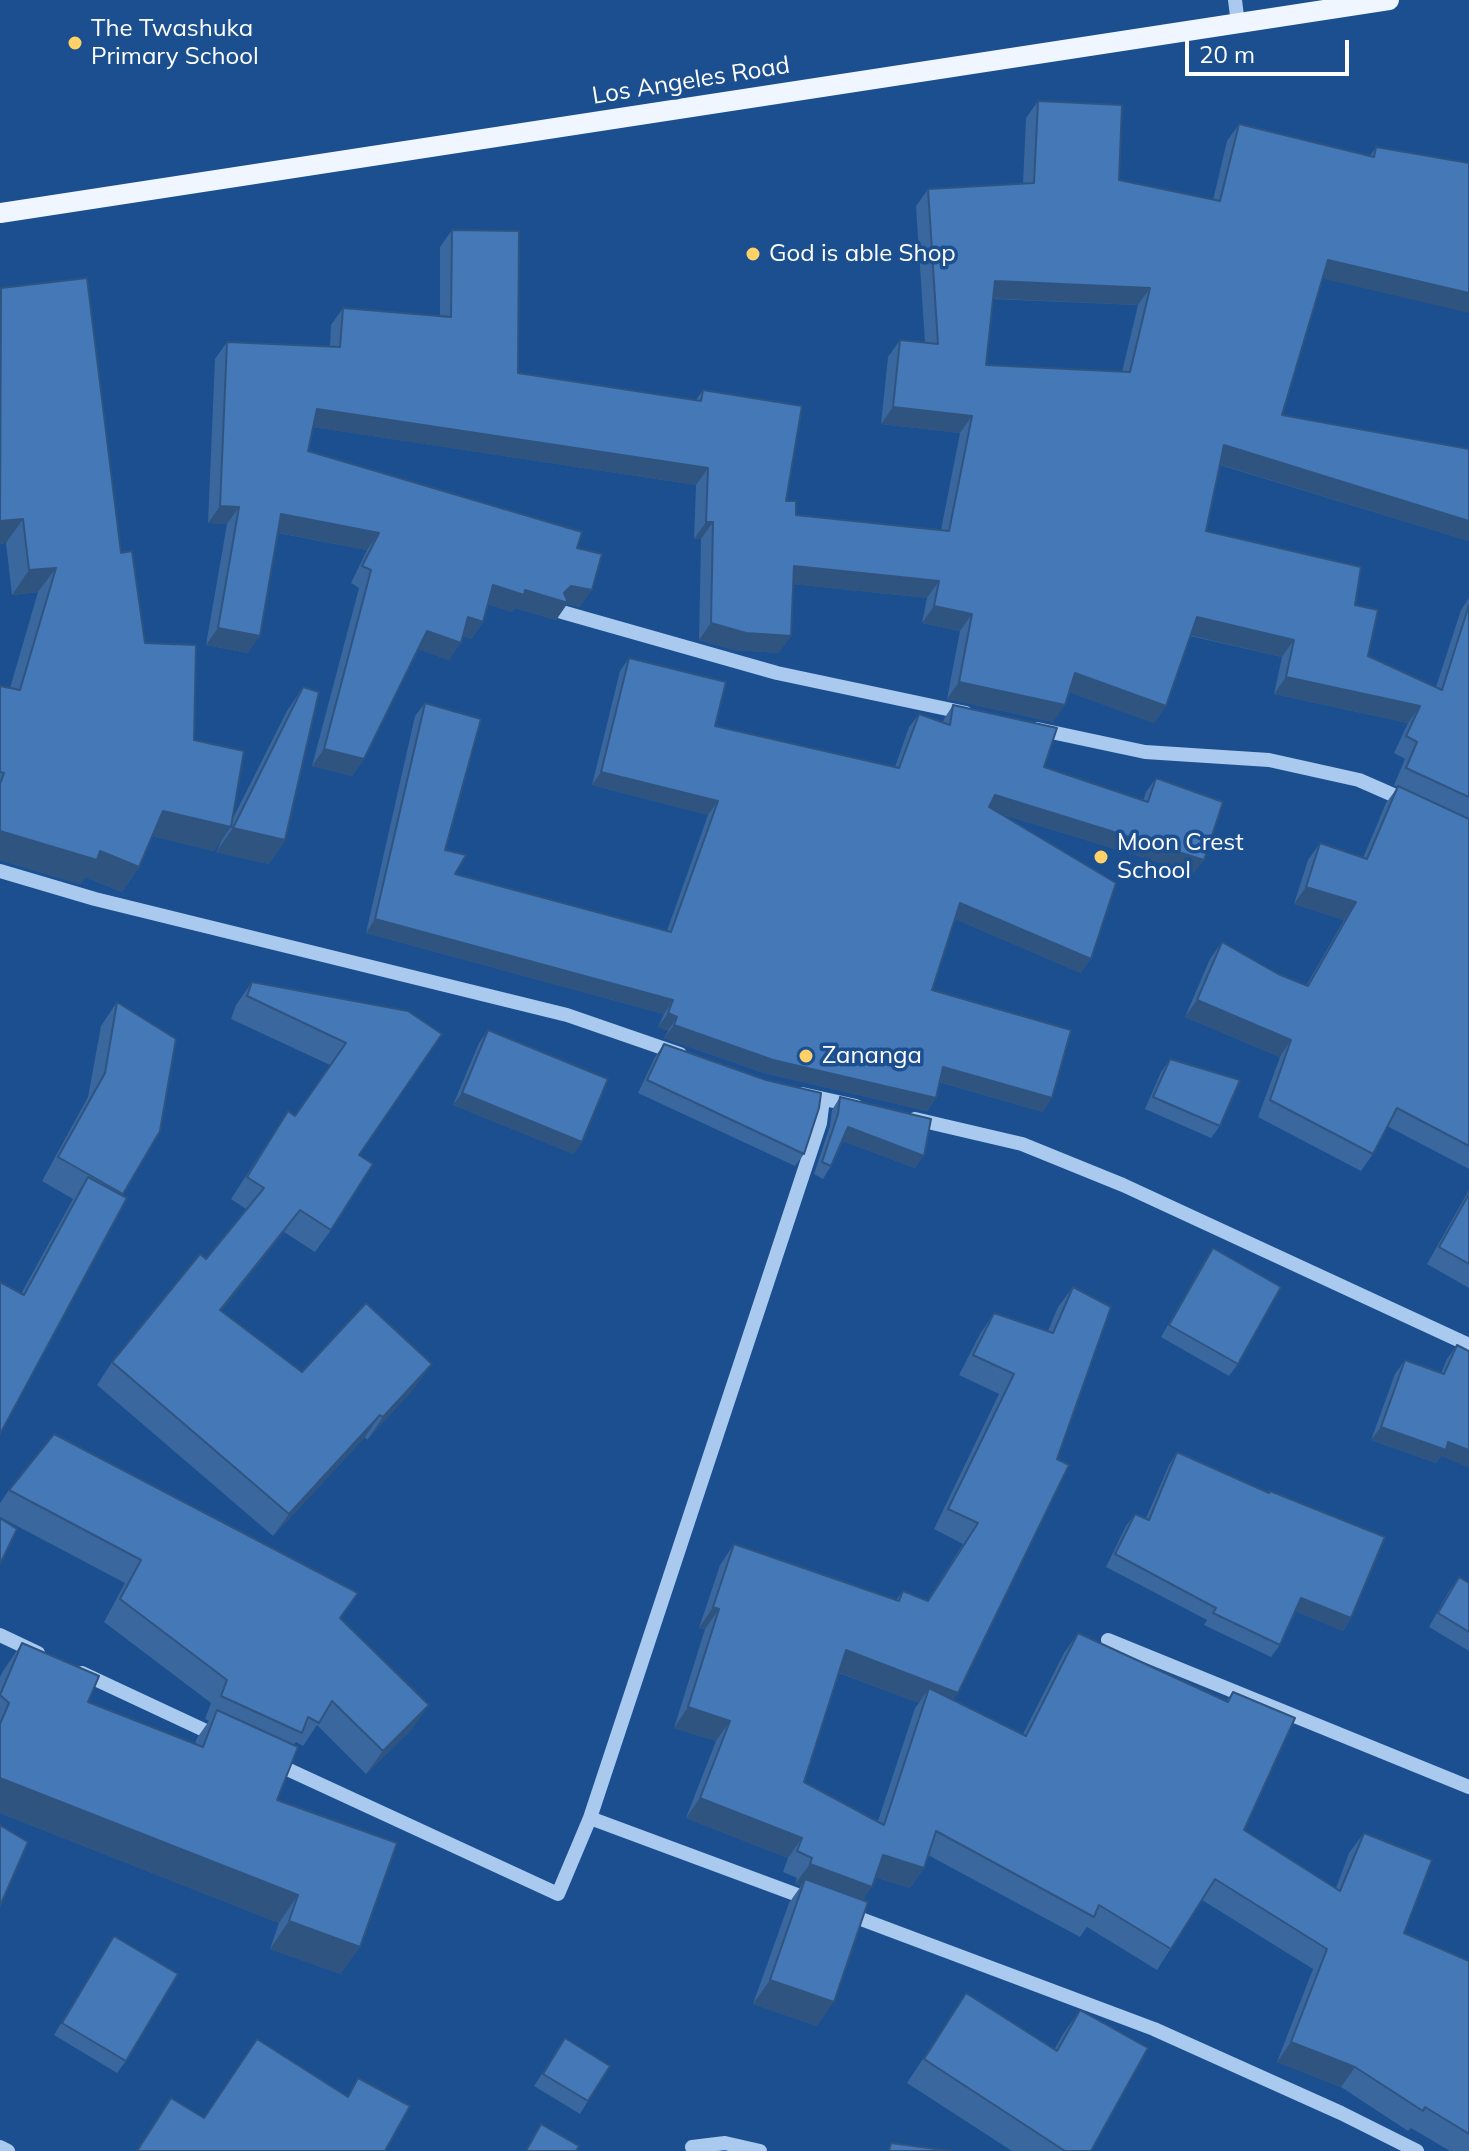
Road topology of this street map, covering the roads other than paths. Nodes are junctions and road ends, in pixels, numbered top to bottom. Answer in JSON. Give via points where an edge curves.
{"nodes":[{"id":1,"x":1235,"y":0,"type":"edge"},
{"id":2,"x":1389,"y":0,"type":"edge"},
{"id":3,"x":1238,"y":24,"type":"junction"},
{"id":4,"x":0,"y":213,"type":"edge"},
{"id":5,"x":562,"y":612,"type":"edge"},
{"id":6,"x":976,"y":716,"type":"edge"},
{"id":7,"x":1022,"y":725,"type":"edge"},
{"id":8,"x":1426,"y":810,"type":"edge"},
{"id":9,"x":0,"y":871,"type":"edge"},
{"id":10,"x":689,"y":1057,"type":"edge"},
{"id":11,"x":786,"y":1090,"type":"edge"},
{"id":12,"x":823,"y":1099,"type":"junction"},
{"id":13,"x":868,"y":1109,"type":"edge"},
{"id":14,"x":898,"y":1115,"type":"edge"},
{"id":15,"x":1469,"y":1345,"type":"edge"},
{"id":16,"x":0,"y":1635,"type":"edge"},
{"id":17,"x":1108,"y":1640,"type":"dead end"},
{"id":18,"x":48,"y":1657,"type":"edge"},
{"id":19,"x":74,"y":1670,"type":"edge"},
{"id":20,"x":231,"y":1742,"type":"edge"},
{"id":21,"x":259,"y":1756,"type":"edge"},
{"id":22,"x":1469,"y":1787,"type":"edge"},
{"id":23,"x":590,"y":1818,"type":"junction"},
{"id":24,"x":0,"y":2147,"type":"edge"},
{"id":25,"x":692,"y":2147,"type":"dead end"},
{"id":26,"x":8,"y":2151,"type":"edge"},
{"id":27,"x":760,"y":2151,"type":"edge"},
{"id":28,"x":1417,"y":2151,"type":"edge"}],
"edges":[{"from":1,"to":3,"type":"street"},
{"from":2,"to":3,"type":"main road","name":"Los Angeles Road"},
{"from":3,"to":4,"type":"main road","name":"Los Angeles Road"},
{"from":5,"to":6,"type":"street","via":[[777,673]]},
{"from":7,"to":8,"type":"street","via":[[1145,752],[1269,760],[1359,780]]},
{"from":9,"to":10,"type":"street","via":[[567,1015]]},
{"from":11,"to":12,"type":"street"},
{"from":12,"to":13,"type":"street"},
{"from":12,"to":23,"type":"street","via":[[820,1123]]},
{"from":14,"to":15,"type":"street","via":[[1022,1144],[1094,1173]]},
{"from":16,"to":18,"type":"street"},
{"from":17,"to":22,"type":"street"},
{"from":19,"to":20,"type":"street"},
{"from":21,"to":23,"type":"street","via":[[558,1894]]},
{"from":23,"to":28,"type":"street","via":[[1154,2029]]},
{"from":24,"to":26,"type":"street"},
{"from":25,"to":27,"type":"street","via":[[725,2143]]}]}
